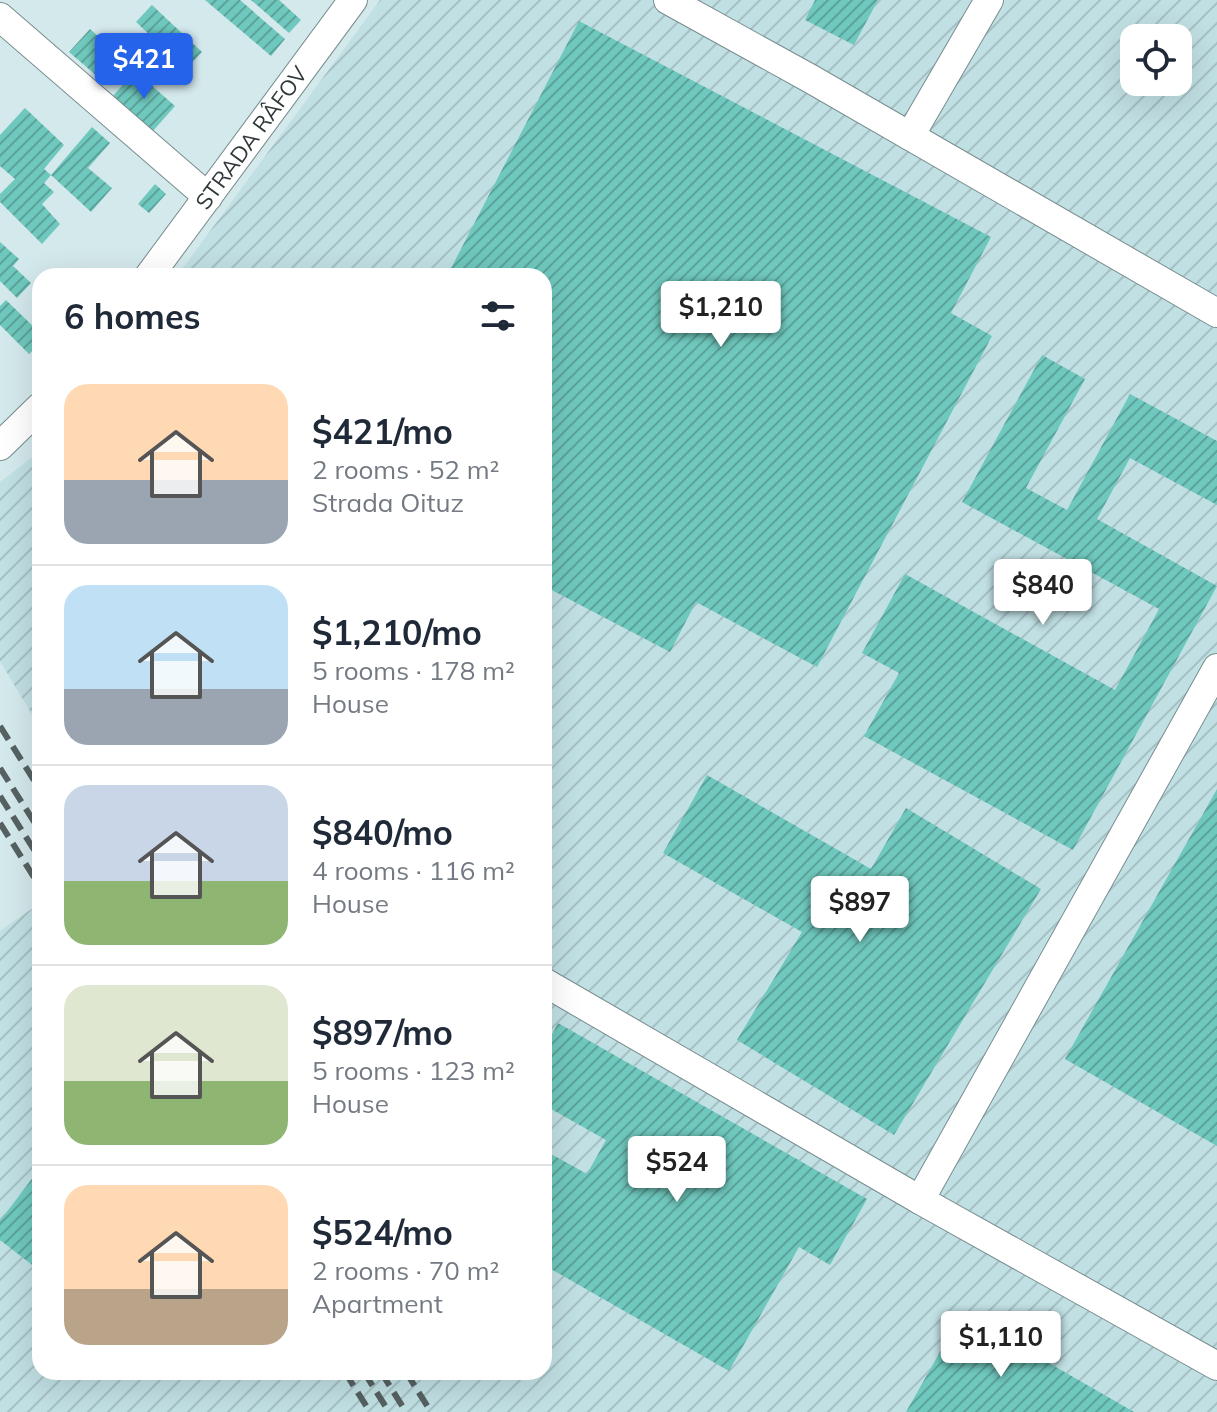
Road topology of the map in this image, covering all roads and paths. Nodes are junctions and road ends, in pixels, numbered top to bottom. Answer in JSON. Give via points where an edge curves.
{"nodes":[{"id":1,"x":353,"y":0,"type":"edge"},
{"id":2,"x":668,"y":0,"type":"edge"},
{"id":3,"x":989,"y":0,"type":"edge"},
{"id":4,"x":0,"y":17,"type":"edge"},
{"id":5,"x":910,"y":136,"type":"junction"},
{"id":6,"x":208,"y":197,"type":"junction"},
{"id":7,"x":155,"y":268,"type":"edge"},
{"id":8,"x":1217,"y":313,"type":"edge"},
{"id":9,"x":32,"y":415,"type":"edge"},
{"id":10,"x":0,"y":446,"type":"edge"},
{"id":11,"x":1217,"y":668,"type":"edge"},
{"id":12,"x":552,"y":987,"type":"edge"},
{"id":13,"x":920,"y":1200,"type":"junction"},
{"id":14,"x":1217,"y":1366,"type":"edge"}],
"edges":[{"from":1,"to":6,"type":"street","name":"STRADA RÂFOV"},
{"from":2,"to":5,"type":"street"},
{"from":3,"to":5,"type":"street"},
{"from":4,"to":6,"type":"street"},
{"from":5,"to":8,"type":"street"},
{"from":6,"to":7,"type":"street","name":"STRADA RÂFOV"},
{"from":9,"to":10,"type":"street"},
{"from":11,"to":13,"type":"street"},
{"from":12,"to":13,"type":"street"},
{"from":13,"to":14,"type":"street"}]}
